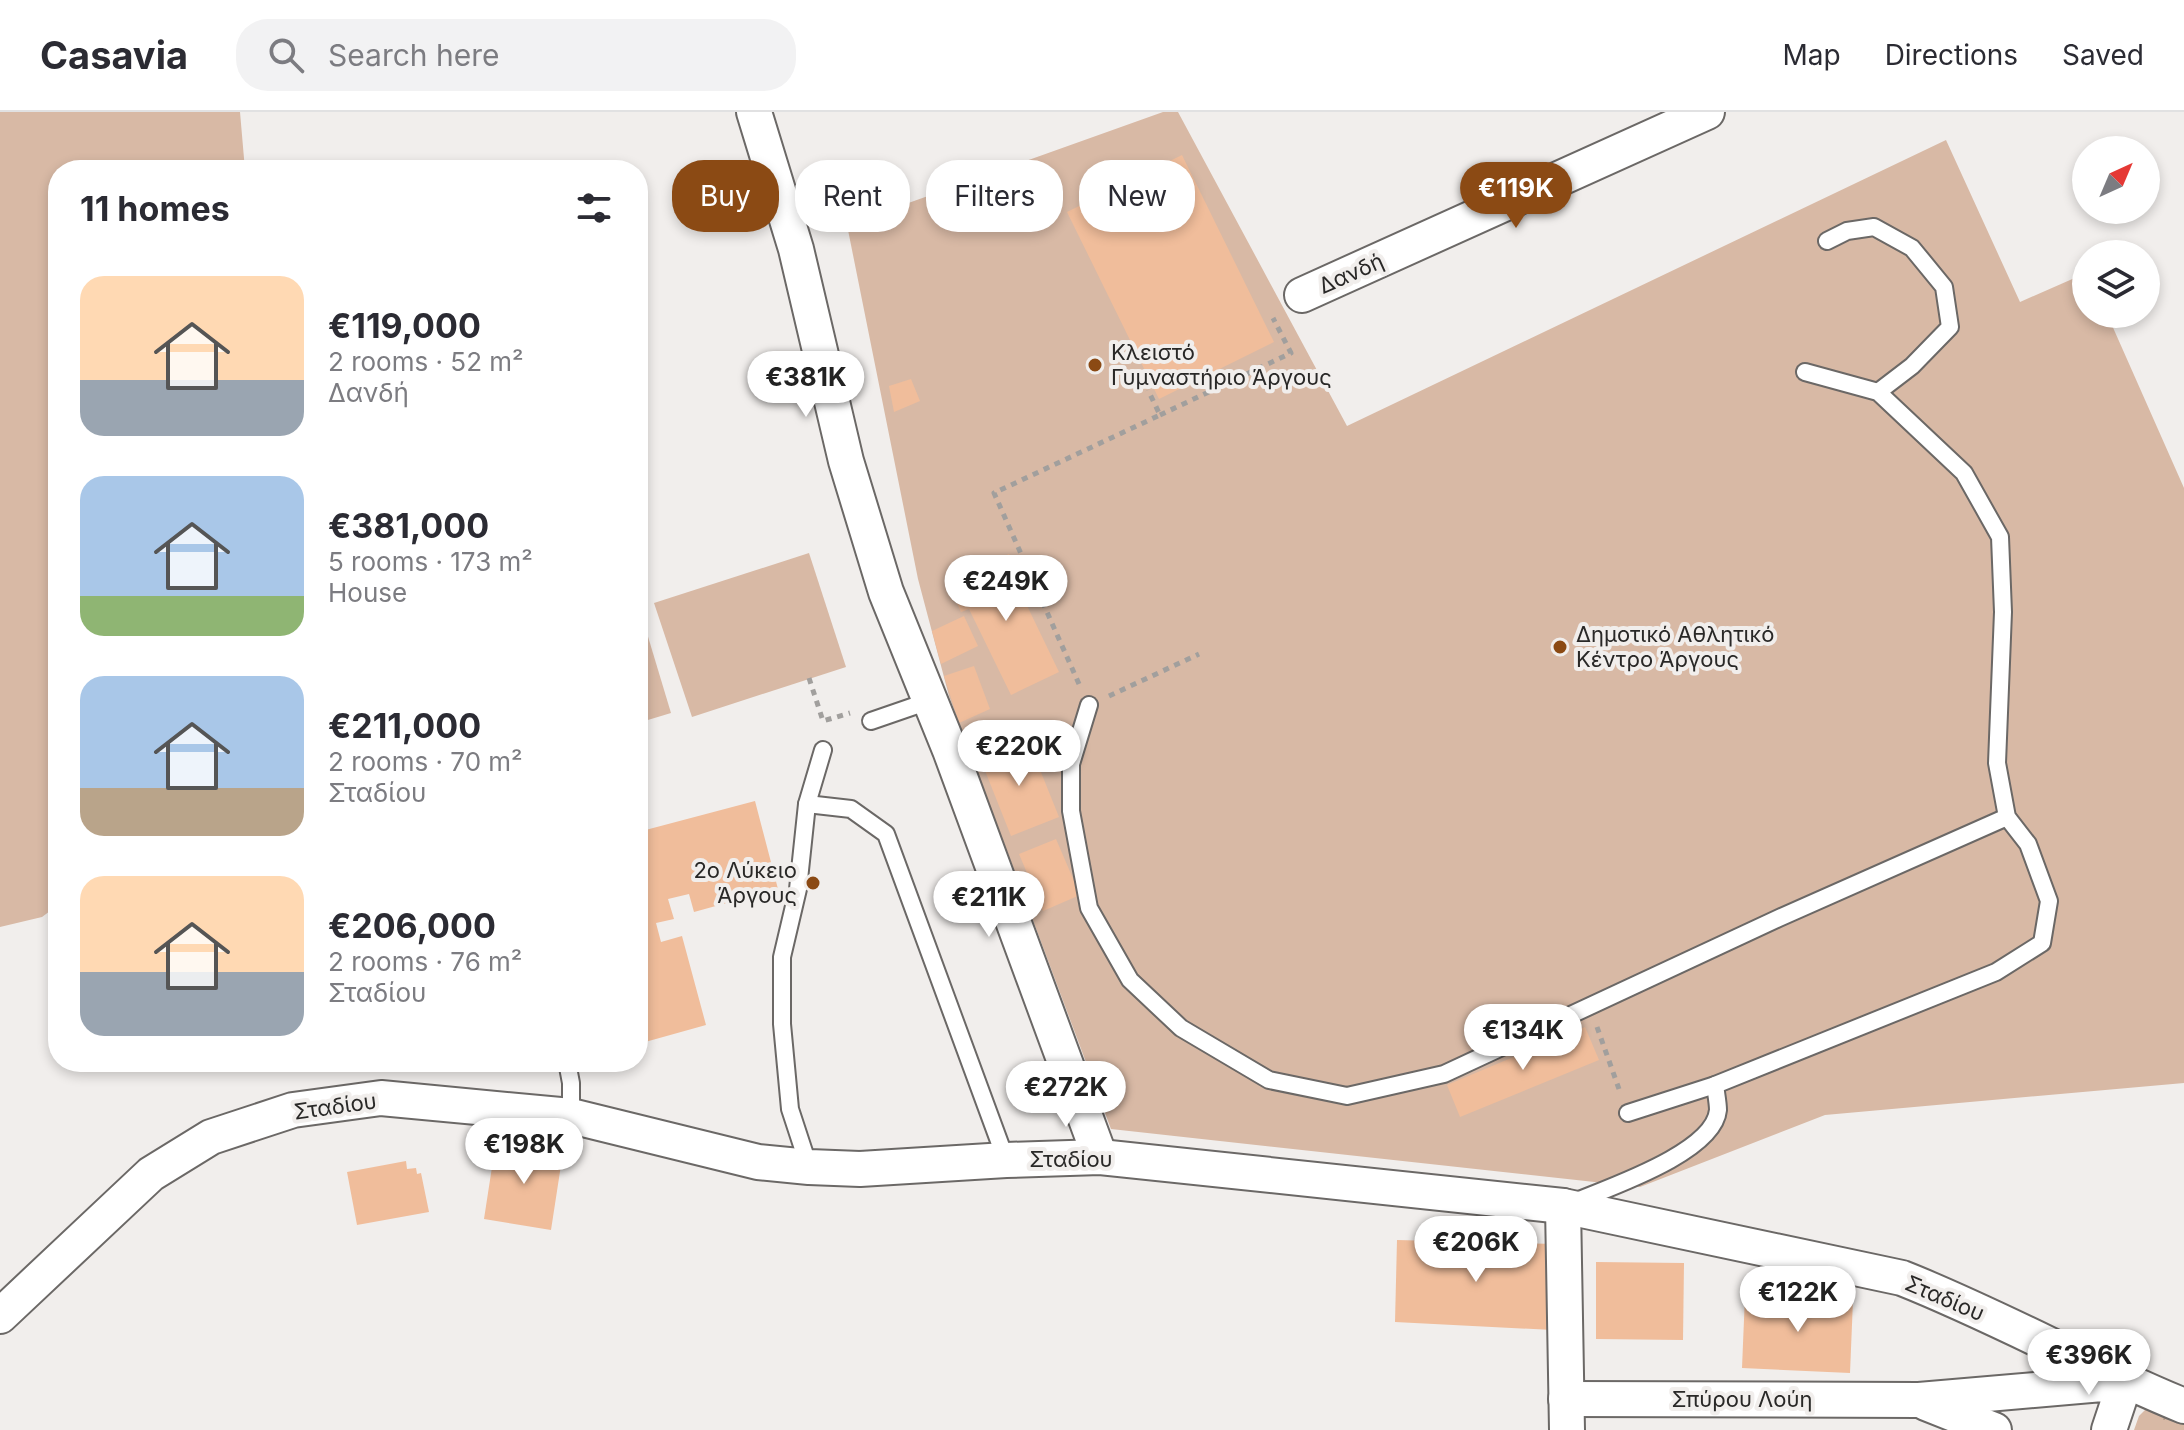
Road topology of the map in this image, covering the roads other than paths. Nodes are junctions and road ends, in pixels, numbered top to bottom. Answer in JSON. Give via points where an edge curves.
{"nodes":[{"id":1,"x":754,"y":112,"type":"edge"},
{"id":2,"x":1707,"y":112,"type":"edge"},
{"id":3,"x":1827,"y":241,"type":"dead end"},
{"id":4,"x":1302,"y":295,"type":"road end"},
{"id":5,"x":1805,"y":372,"type":"dead end"},
{"id":6,"x":1878,"y":392,"type":"junction"},
{"id":7,"x":929,"y":701,"type":"junction"},
{"id":8,"x":1089,"y":705,"type":"road end"},
{"id":9,"x":871,"y":721,"type":"dead end"},
{"id":10,"x":823,"y":750,"type":"dead end"},
{"id":11,"x":807,"y":804,"type":"junction"},
{"id":12,"x":2007,"y":817,"type":"junction"},
{"id":13,"x":569,"y":1072,"type":"edge"},
{"id":14,"x":1715,"y":1085,"type":"junction"},
{"id":15,"x":1628,"y":1113,"type":"road end"},
{"id":16,"x":571,"y":1116,"type":"junction"},
{"id":17,"x":1100,"y":1157,"type":"junction"},
{"id":18,"x":1006,"y":1160,"type":"junction"},
{"id":19,"x":809,"y":1167,"type":"junction"},
{"id":20,"x":1563,"y":1206,"type":"junction"},
{"id":21,"x":0,"y":1316,"type":"edge"},
{"id":22,"x":2125,"y":1382,"type":"junction"},
{"id":23,"x":1919,"y":1400,"type":"junction"},
{"id":24,"x":2184,"y":1406,"type":"edge"},
{"id":25,"x":1566,"y":1414,"type":"edge"},
{"id":26,"x":1994,"y":1430,"type":"edge"},
{"id":27,"x":2109,"y":1430,"type":"edge"}],
"edges":[{"from":1,"to":7,"type":"street","via":[[796,249],[846,461],[886,592]]},
{"from":2,"to":4,"type":"street","name":"Δανδή"},
{"from":3,"to":6,"type":"lane","via":[[1874,227],[1912,248],[1944,287],[1950,327]]},
{"from":5,"to":6,"type":"lane"},
{"from":6,"to":12,"type":"lane","via":[[1964,473],[2000,537],[1997,763]]},
{"from":7,"to":9,"type":"lane"},
{"from":7,"to":17,"type":"street"},
{"from":8,"to":12,"type":"lane","via":[[1071,764],[1071,811],[1089,908],[1130,980],[1181,1028],[1269,1080],[1347,1096],[1444,1074]]},
{"from":10,"to":11,"type":"lane"},
{"from":11,"to":18,"type":"lane","via":[[851,809],[886,834]]},
{"from":11,"to":19,"type":"lane","via":[[798,889],[782,957],[782,1024],[790,1109]]},
{"from":12,"to":14,"type":"lane","via":[[2028,844],[2049,901],[2042,943],[1996,972]]},
{"from":13,"to":16,"type":"lane"},
{"from":14,"to":15,"type":"lane"},
{"from":14,"to":20,"type":"lane","via":[[1718,1112],[1709,1131],[1676,1159]]},
{"from":16,"to":19,"type":"street","name":"Σταδίου","via":[[758,1162]]},
{"from":16,"to":21,"type":"street","name":"Σταδίου","via":[[381,1098],[293,1110],[211,1137],[151,1174]]},
{"from":17,"to":18,"type":"street","name":"Σταδίου"},
{"from":17,"to":20,"type":"street","name":"Σταδίου"},
{"from":18,"to":19,"type":"street","name":"Σταδίου"},
{"from":20,"to":22,"type":"street","name":"Σταδίου","via":[[1902,1278]]},
{"from":20,"to":25,"type":"street"},
{"from":22,"to":23,"type":"street","name":"Σπύρου Λούη"},
{"from":22,"to":24,"type":"street","name":"Σταδίου"},
{"from":22,"to":27,"type":"street"},
{"from":23,"to":25,"type":"street","name":"Σπύρου Λούη"},
{"from":23,"to":26,"type":"street","name":"Σπύρου Λούη"}]}
